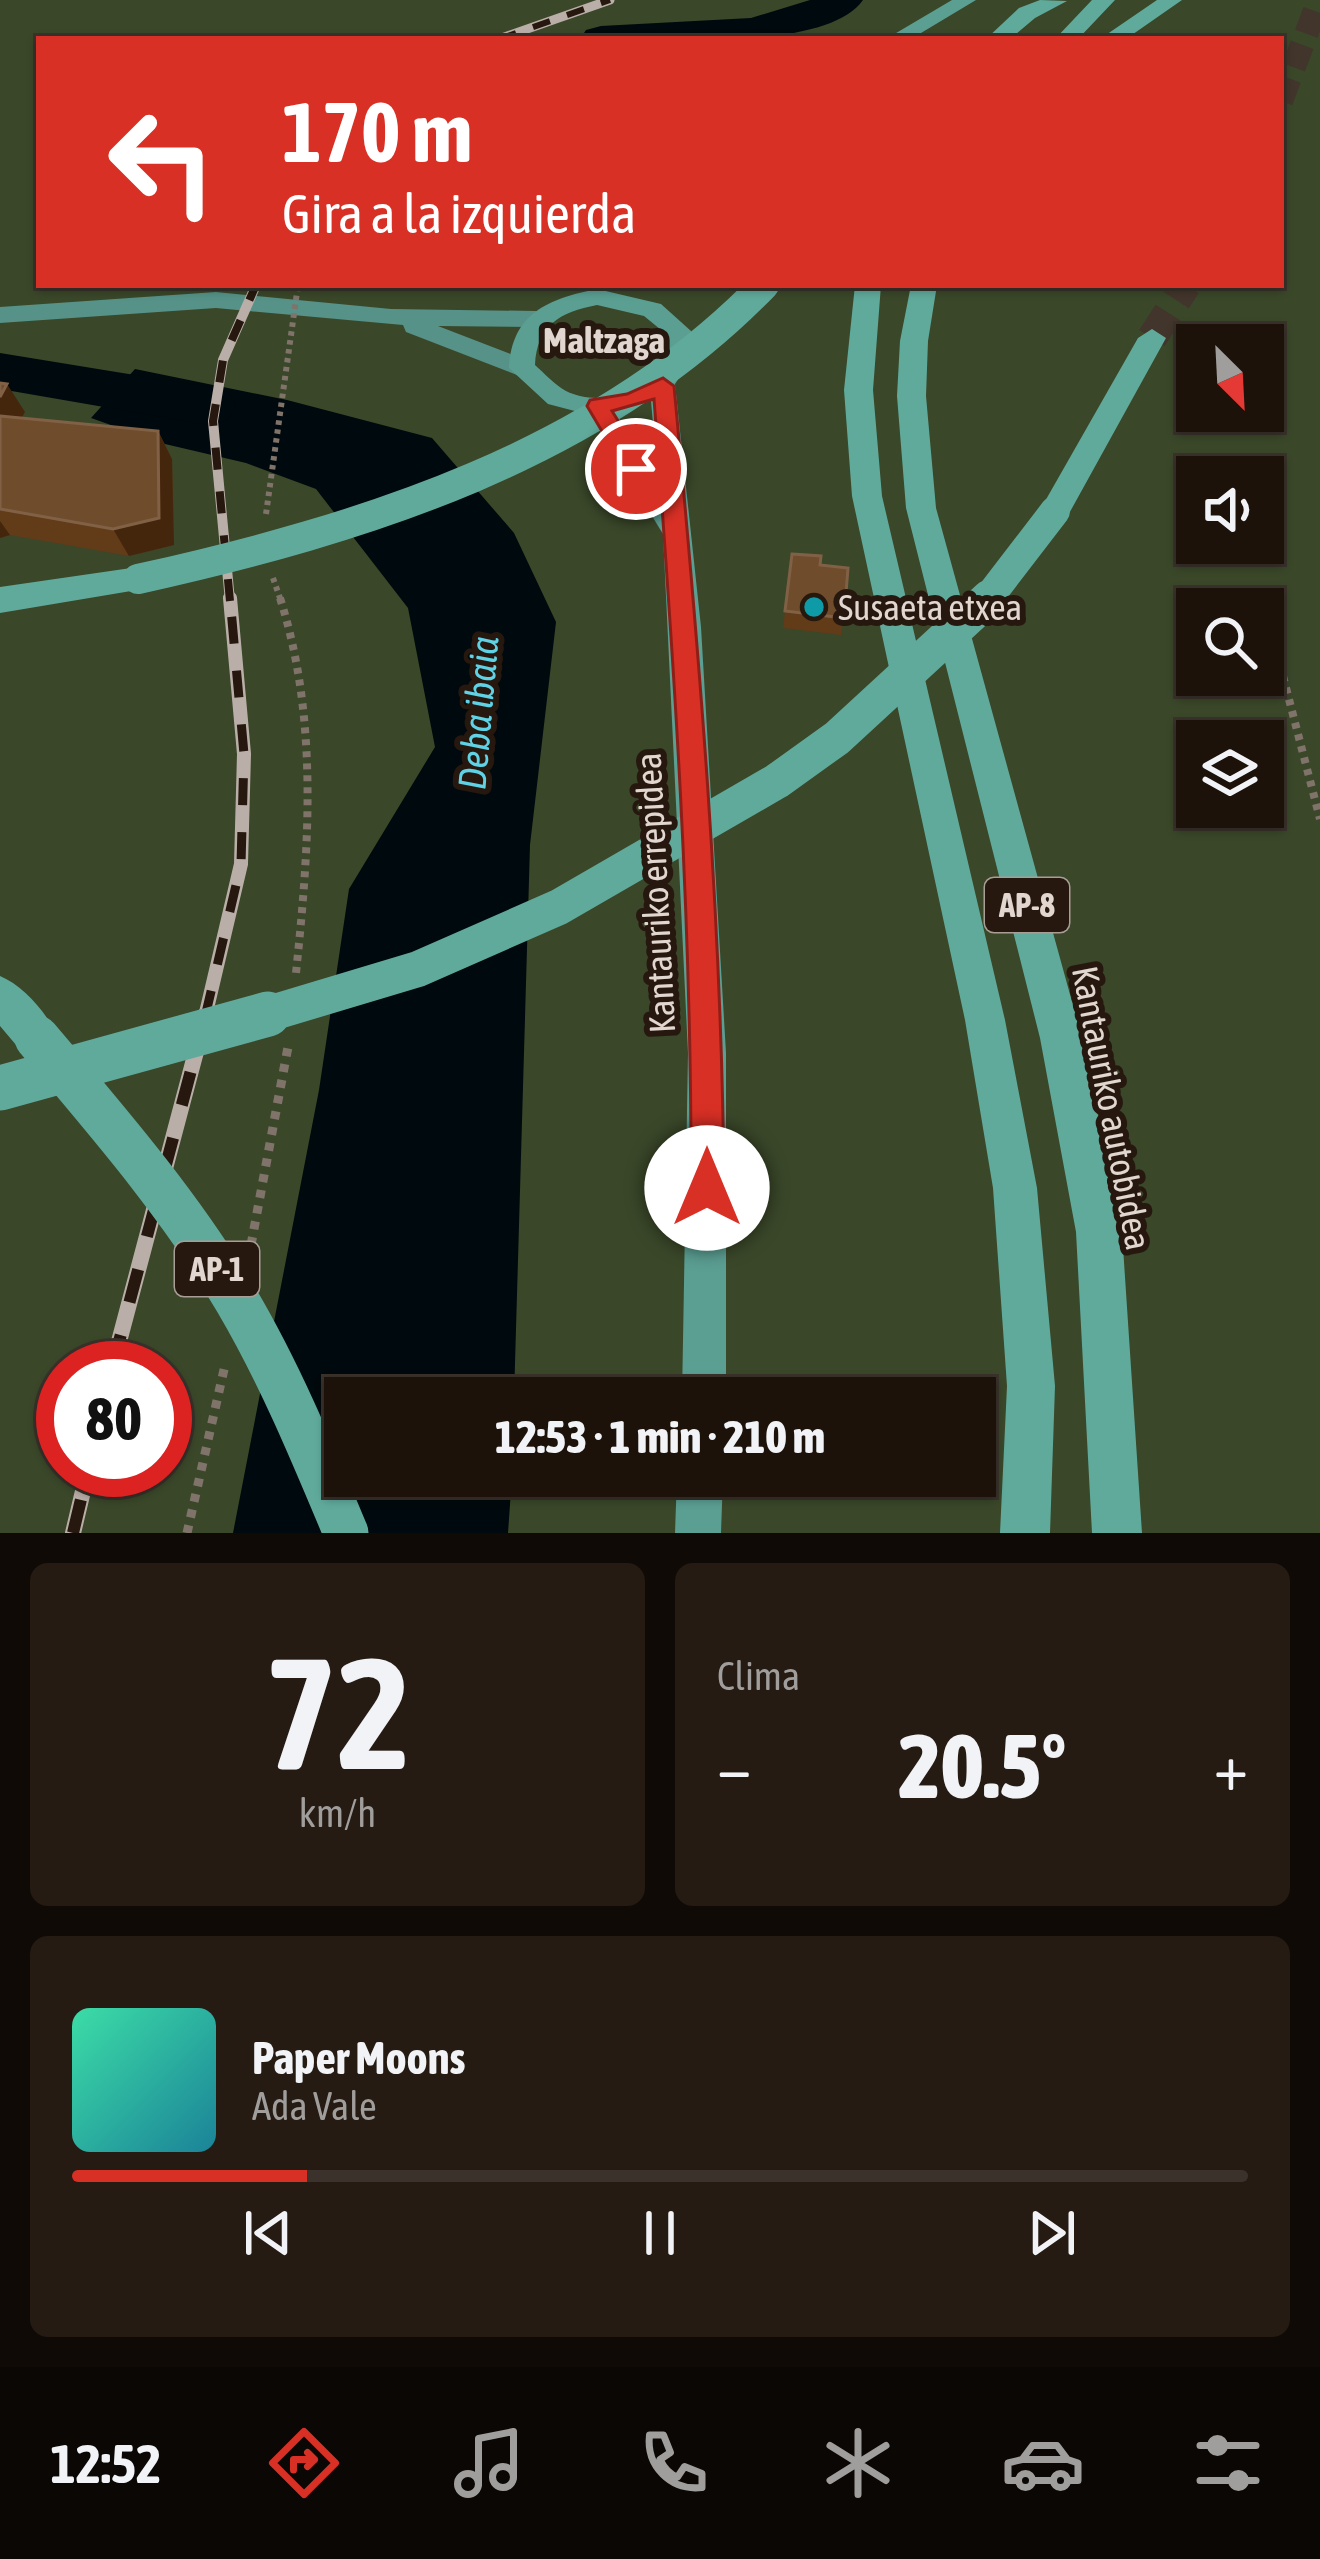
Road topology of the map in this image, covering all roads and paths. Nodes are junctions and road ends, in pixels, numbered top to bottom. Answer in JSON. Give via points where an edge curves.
{"nodes":[{"id":1,"x":966,"y":0,"type":"edge"},
{"id":2,"x":1104,"y":0,"type":"edge"},
{"id":3,"x":1171,"y":0,"type":"edge"},
{"id":4,"x":1057,"y":1,"type":"edge"},
{"id":5,"x":1072,"y":33,"type":"edge"},
{"id":6,"x":1013,"y":34,"type":"edge"},
{"id":7,"x":901,"y":36,"type":"edge"},
{"id":8,"x":1116,"y":36,"type":"edge"},
{"id":9,"x":298,"y":288,"type":"edge"},
{"id":10,"x":675,"y":288,"type":"edge"},
{"id":11,"x":761,"y":288,"type":"edge"},
{"id":12,"x":867,"y":288,"type":"edge"},
{"id":13,"x":923,"y":288,"type":"edge"},
{"id":14,"x":604,"y":291,"type":"edge"},
{"id":15,"x":0,"y":315,"type":"edge"},
{"id":16,"x":391,"y":317,"type":"junction"},
{"id":17,"x":536,"y":319,"type":"junction"},
{"id":18,"x":673,"y":326,"type":"junction"},
{"id":19,"x":1152,"y":338,"type":"tunnel mouth"},
{"id":20,"x":522,"y":368,"type":"junction"},
{"id":21,"x":663,"y":386,"type":"junction"},
{"id":22,"x":598,"y":406,"type":"junction"},
{"id":23,"x":264,"y":528,"type":"dead end"},
{"id":24,"x":675,"y":532,"type":"junction"},
{"id":25,"x":0,"y":600,"type":"edge"},
{"id":26,"x":288,"y":618,"type":"dead end"},
{"id":27,"x":1284,"y":680,"type":"edge"},
{"id":28,"x":1320,"y":819,"type":"edge"},
{"id":29,"x":295,"y":984,"type":"dead end"},
{"id":30,"x":0,"y":996,"type":"edge"},
{"id":31,"x":290,"y":1028,"type":"dead end"},
{"id":32,"x":0,"y":1088,"type":"edge"},
{"id":33,"x":249,"y":1256,"type":"dead end"},
{"id":34,"x":229,"y":1348,"type":"dead end"},
{"id":35,"x":704,"y":1377,"type":"edge"},
{"id":36,"x":699,"y":1497,"type":"edge"},
{"id":37,"x":187,"y":1533,"type":"edge"},
{"id":38,"x":346,"y":1533,"type":"edge"},
{"id":39,"x":698,"y":1533,"type":"edge"},
{"id":40,"x":1025,"y":1533,"type":"edge"},
{"id":41,"x":1117,"y":1533,"type":"edge"}],
"edges":[{"from":1,"to":7,"type":"highway"},
{"from":2,"to":5,"type":"highway"},
{"from":3,"to":8,"type":"highway"},
{"from":4,"to":6,"type":"highway"},
{"from":9,"to":23,"type":"path","bridge":true},
{"from":10,"to":18,"type":"highway"},
{"from":11,"to":25,"type":"highway","bridge":true,"via":[[639,390],[472,482],[264,553]]},
{"from":12,"to":40,"type":"highway","number":"AP-8","via":[[856,411],[867,496],[1015,1188],[1031,1386]]},
{"from":13,"to":41,"type":"highway","name":"Kantauriko autobidea","number":"AP-8","via":[[913,326],[909,420],[921,508],[1061,1038],[1099,1232]]},
{"from":14,"to":17,"type":"highway"},
{"from":14,"to":18,"type":"highway","via":[[662,313]]},
{"from":15,"to":16,"type":"main road","via":[[216,300]]},
{"from":16,"to":17,"type":"main road"},
{"from":16,"to":20,"type":"main road"},
{"from":17,"to":20,"type":"highway","via":[[521,341]]},
{"from":18,"to":21,"type":"highway","via":[[683,353]]},
{"from":19,"to":32,"type":"highway","bridge":true,"via":[[1055,512],[979,611],[837,738],[738,805],[559,907],[418,969]]},
{"from":20,"to":22,"type":"highway","via":[[550,395]]},
{"from":21,"to":22,"type":"highway"},
{"from":21,"to":24,"type":"highway","name":"Kantauriko errepidea"},
{"from":22,"to":24,"type":"highway"},
{"from":24,"to":35,"type":"highway","name":"Kantauriko errepidea","via":[[707,1053]]},
{"from":26,"to":29,"type":"path","via":[[304,729]]},
{"from":27,"to":28,"type":"path"},
{"from":30,"to":38,"type":"highway","number":"AP-1","bridge":true,"via":[[126,1142],[219,1273],[293,1409]]},
{"from":31,"to":33,"type":"path"},
{"from":34,"to":37,"type":"path"},
{"from":36,"to":39,"type":"highway"}]}
